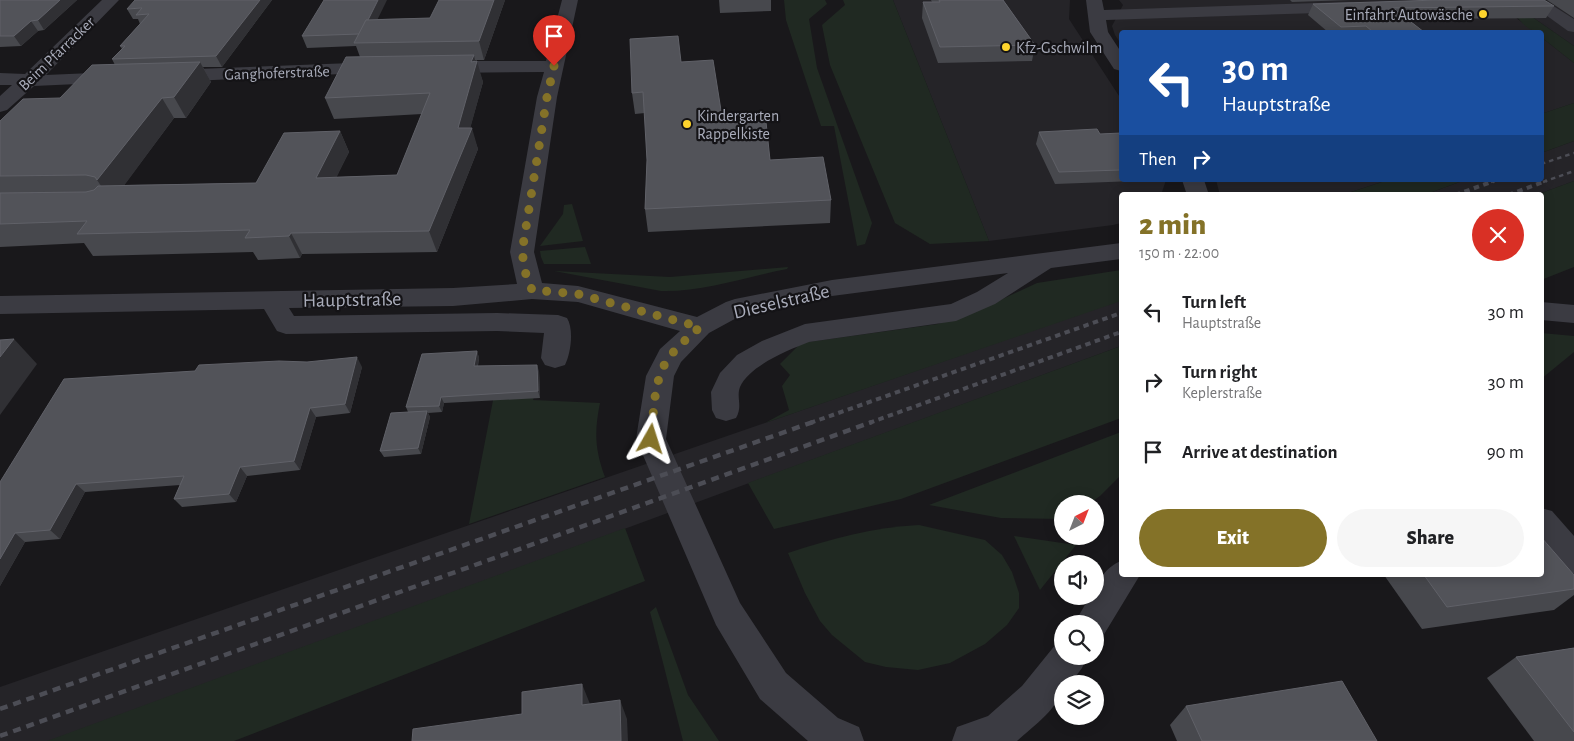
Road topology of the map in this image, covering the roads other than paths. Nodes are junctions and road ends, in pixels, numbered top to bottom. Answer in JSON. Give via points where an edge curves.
{"nodes":[{"id":1,"x":111,"y":0,"type":"edge"},
{"id":2,"x":570,"y":0,"type":"edge"},
{"id":3,"x":1534,"y":0,"type":"edge"},
{"id":4,"x":1359,"y":3,"type":"edge"},
{"id":5,"x":1095,"y":8,"type":"edge"},
{"id":6,"x":1574,"y":27,"type":"edge"},
{"id":7,"x":1115,"y":47,"type":"edge"},
{"id":8,"x":1119,"y":60,"type":"edge"},
{"id":9,"x":554,"y":66,"type":"junction"},
{"id":10,"x":398,"y":68,"type":"edge"},
{"id":11,"x":427,"y":68,"type":"edge"},
{"id":12,"x":151,"y":76,"type":"edge"},
{"id":13,"x":131,"y":77,"type":"edge"},
{"id":14,"x":0,"y":79,"type":"edge"},
{"id":15,"x":31,"y":79,"type":"junction"},
{"id":16,"x":0,"y":106,"type":"edge"},
{"id":17,"x":1119,"y":251,"type":"edge"},
{"id":18,"x":1049,"y":259,"type":"junction"},
{"id":19,"x":532,"y":290,"type":"junction"},
{"id":20,"x":272,"y":301,"type":"junction"},
{"id":21,"x":0,"y":305,"type":"edge"},
{"id":22,"x":1544,"y":311,"type":"edge"},
{"id":23,"x":1574,"y":314,"type":"edge"},
{"id":24,"x":700,"y":327,"type":"junction"},
{"id":25,"x":555,"y":358,"type":"dead end"},
{"id":26,"x":726,"y":410,"type":"dead end"},
{"id":27,"x":1544,"y":524,"type":"edge"},
{"id":28,"x":1574,"y":559,"type":"edge"},
{"id":29,"x":1121,"y":577,"type":"edge"},
{"id":30,"x":1097,"y":615,"type":"edge"},
{"id":31,"x":1062,"y":665,"type":"edge"},
{"id":32,"x":845,"y":741,"type":"edge"},
{"id":33,"x":971,"y":741,"type":"edge"}],
"edges":[{"from":1,"to":15,"type":"street","name":"Beim Pfarracker"},
{"from":2,"to":9,"type":"street"},
{"from":3,"to":6,"type":"street"},
{"from":4,"to":5,"type":"street"},
{"from":5,"to":7,"type":"street","via":[[1099,32]]},
{"from":7,"to":8,"type":"street"},
{"from":9,"to":11,"type":"street"},
{"from":9,"to":19,"type":"street","via":[[522,252]]},
{"from":10,"to":12,"type":"street","name":"Ganghoferstraße"},
{"from":13,"to":15,"type":"street"},
{"from":14,"to":15,"type":"street"},
{"from":15,"to":16,"type":"street","name":"Beim Pfarracker"},
{"from":17,"to":18,"type":"street","name":"Dieselstraße"},
{"from":18,"to":24,"type":"street","name":"Dieselstraße","via":[[832,288],[735,308]]},
{"from":18,"to":26,"type":"street","via":[[986,298],[956,312],[805,333],[790,339],[736,371],[725,390]]},
{"from":19,"to":20,"type":"street","name":"Hauptstraße","via":[[453,296]]},
{"from":19,"to":24,"type":"street","name":"Hauptstraße","via":[[578,294]]},
{"from":20,"to":21,"type":"street","name":"Hauptstraße"},
{"from":20,"to":25,"type":"street","via":[[286,325],[558,324]]},
{"from":22,"to":23,"type":"street"},
{"from":24,"to":32,"type":"street","name":"Dieselstraße","via":[[670,356],[660,376],[651,439],[728,614],[773,686],[825,731]]},
{"from":27,"to":28,"type":"street"},
{"from":29,"to":30,"type":"street"},
{"from":31,"to":33,"type":"street","via":[[1035,699],[999,732]]}]}
